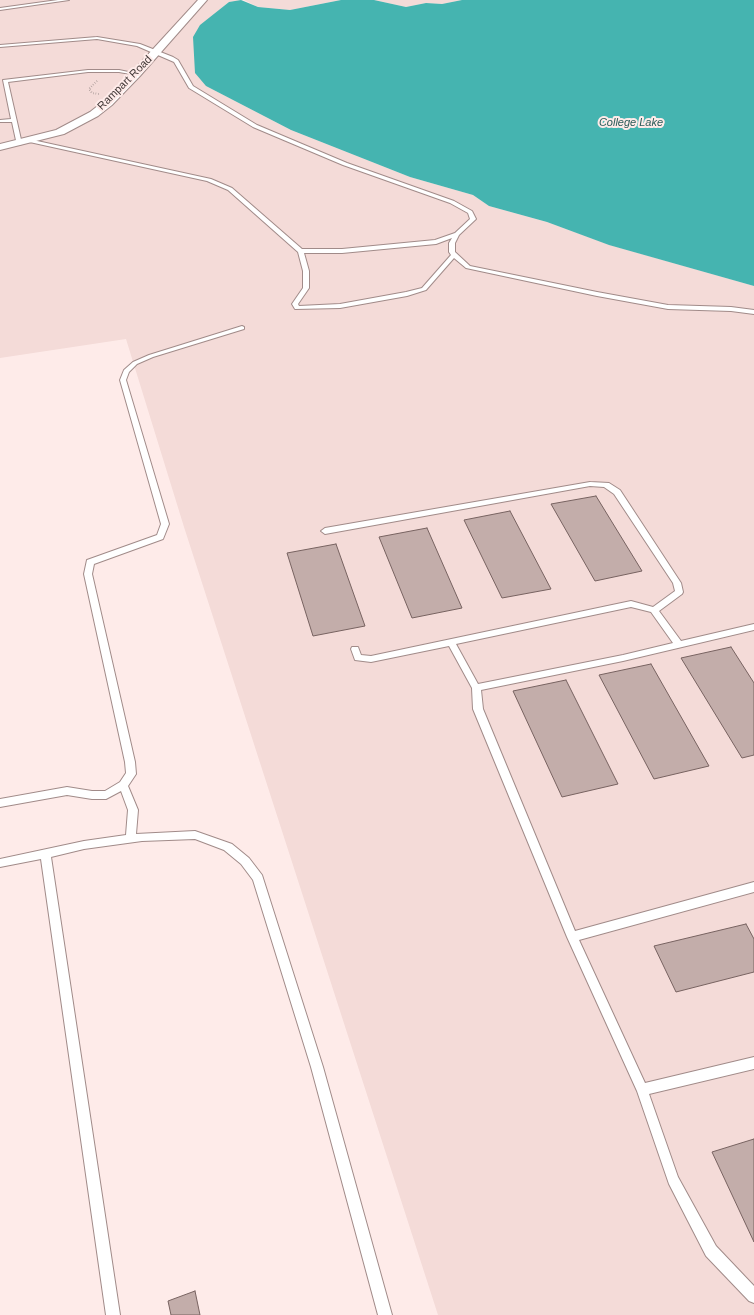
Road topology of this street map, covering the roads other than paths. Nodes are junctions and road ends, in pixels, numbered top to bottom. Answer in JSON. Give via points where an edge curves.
{"nodes":[{"id":1,"x":67,"y":0,"type":"edge"},
{"id":2,"x":203,"y":0,"type":"edge"},
{"id":3,"x":0,"y":9,"type":"edge"},
{"id":4,"x":0,"y":46,"type":"edge"},
{"id":5,"x":157,"y":52,"type":"junction"},
{"id":6,"x":136,"y":74,"type":"junction"},
{"id":7,"x":3,"y":81,"type":"edge"},
{"id":8,"x":13,"y":120,"type":"junction"},
{"id":9,"x":0,"y":121,"type":"edge"},
{"id":10,"x":24,"y":142,"type":"junction"},
{"id":11,"x":0,"y":147,"type":"edge"},
{"id":12,"x":457,"y":234,"type":"junction"},
{"id":13,"x":300,"y":251,"type":"junction"},
{"id":14,"x":454,"y":254,"type":"junction"},
{"id":15,"x":754,"y":312,"type":"edge"},
{"id":16,"x":242,"y":328,"type":"dead end"},
{"id":17,"x":324,"y":531,"type":"dead end"},
{"id":18,"x":654,"y":610,"type":"junction"},
{"id":19,"x":754,"y":627,"type":"edge"},
{"id":20,"x":451,"y":642,"type":"junction"},
{"id":21,"x":679,"y":644,"type":"junction"},
{"id":22,"x":355,"y":649,"type":"dead end"},
{"id":23,"x":476,"y":688,"type":"junction"},
{"id":24,"x":123,"y":785,"type":"junction"},
{"id":25,"x":0,"y":803,"type":"edge"},
{"id":26,"x":131,"y":838,"type":"junction"},
{"id":27,"x":45,"y":853,"type":"junction"},
{"id":28,"x":0,"y":863,"type":"edge"},
{"id":29,"x":754,"y":887,"type":"edge"},
{"id":30,"x":572,"y":937,"type":"junction"},
{"id":31,"x":754,"y":1063,"type":"edge"},
{"id":32,"x":642,"y":1090,"type":"junction"},
{"id":33,"x":754,"y":1296,"type":"edge"},
{"id":34,"x":113,"y":1315,"type":"edge"},
{"id":35,"x":385,"y":1315,"type":"edge"}],
"edges":[{"from":1,"to":3,"type":"lane"},
{"from":2,"to":5,"type":"street","name":"Rampart Road"},
{"from":4,"to":5,"type":"lane","via":[[97,38]]},
{"from":5,"to":6,"type":"street","name":"Rampart Road"},
{"from":5,"to":12,"type":"lane","via":[[176,61],[191,88],[255,126],[345,164],[452,202],[470,212],[473,219]]},
{"from":6,"to":7,"type":"lane","via":[[88,71]]},
{"from":6,"to":10,"type":"street","name":"Rampart Road","via":[[108,103],[86,119],[60,132]]},
{"from":7,"to":8,"type":"lane"},
{"from":8,"to":9,"type":"lane"},
{"from":8,"to":10,"type":"lane"},
{"from":10,"to":11,"type":"street","name":"Rampart Road"},
{"from":10,"to":13,"type":"lane","via":[[209,180],[230,189]]},
{"from":12,"to":13,"type":"lane","via":[[436,242],[342,251]]},
{"from":12,"to":14,"type":"lane","via":[[452,243]]},
{"from":13,"to":14,"type":"lane","via":[[306,271],[306,288],[295,304],[297,308],[311,309],[367,302],[424,289]]},
{"from":14,"to":15,"type":"lane","via":[[468,267],[668,308]]},
{"from":16,"to":24,"type":"lane","via":[[151,356],[135,363],[126,371],[123,380],[165,524],[160,537],[90,562],[88,574],[130,762],[131,774]]},
{"from":17,"to":18,"type":"lane","via":[[590,484],[606,485],[617,492],[677,583],[679,592]]},
{"from":18,"to":20,"type":"lane","via":[[631,604]]},
{"from":18,"to":21,"type":"lane"},
{"from":19,"to":21,"type":"lane"},
{"from":20,"to":22,"type":"lane","via":[[370,659],[358,658]]},
{"from":20,"to":23,"type":"lane"},
{"from":21,"to":23,"type":"lane"},
{"from":23,"to":30,"type":"lane","via":[[478,709]]},
{"from":24,"to":25,"type":"lane","via":[[106,795],[66,791]]},
{"from":24,"to":26,"type":"lane","via":[[133,810]]},
{"from":26,"to":27,"type":"lane"},
{"from":26,"to":35,"type":"lane","via":[[195,835],[228,847],[258,878],[317,1067]]},
{"from":27,"to":28,"type":"lane"},
{"from":27,"to":34,"type":"lane"},
{"from":29,"to":30,"type":"lane"},
{"from":30,"to":32,"type":"lane"},
{"from":31,"to":32,"type":"lane"},
{"from":32,"to":33,"type":"lane","via":[[673,1180],[711,1251]]}]}
